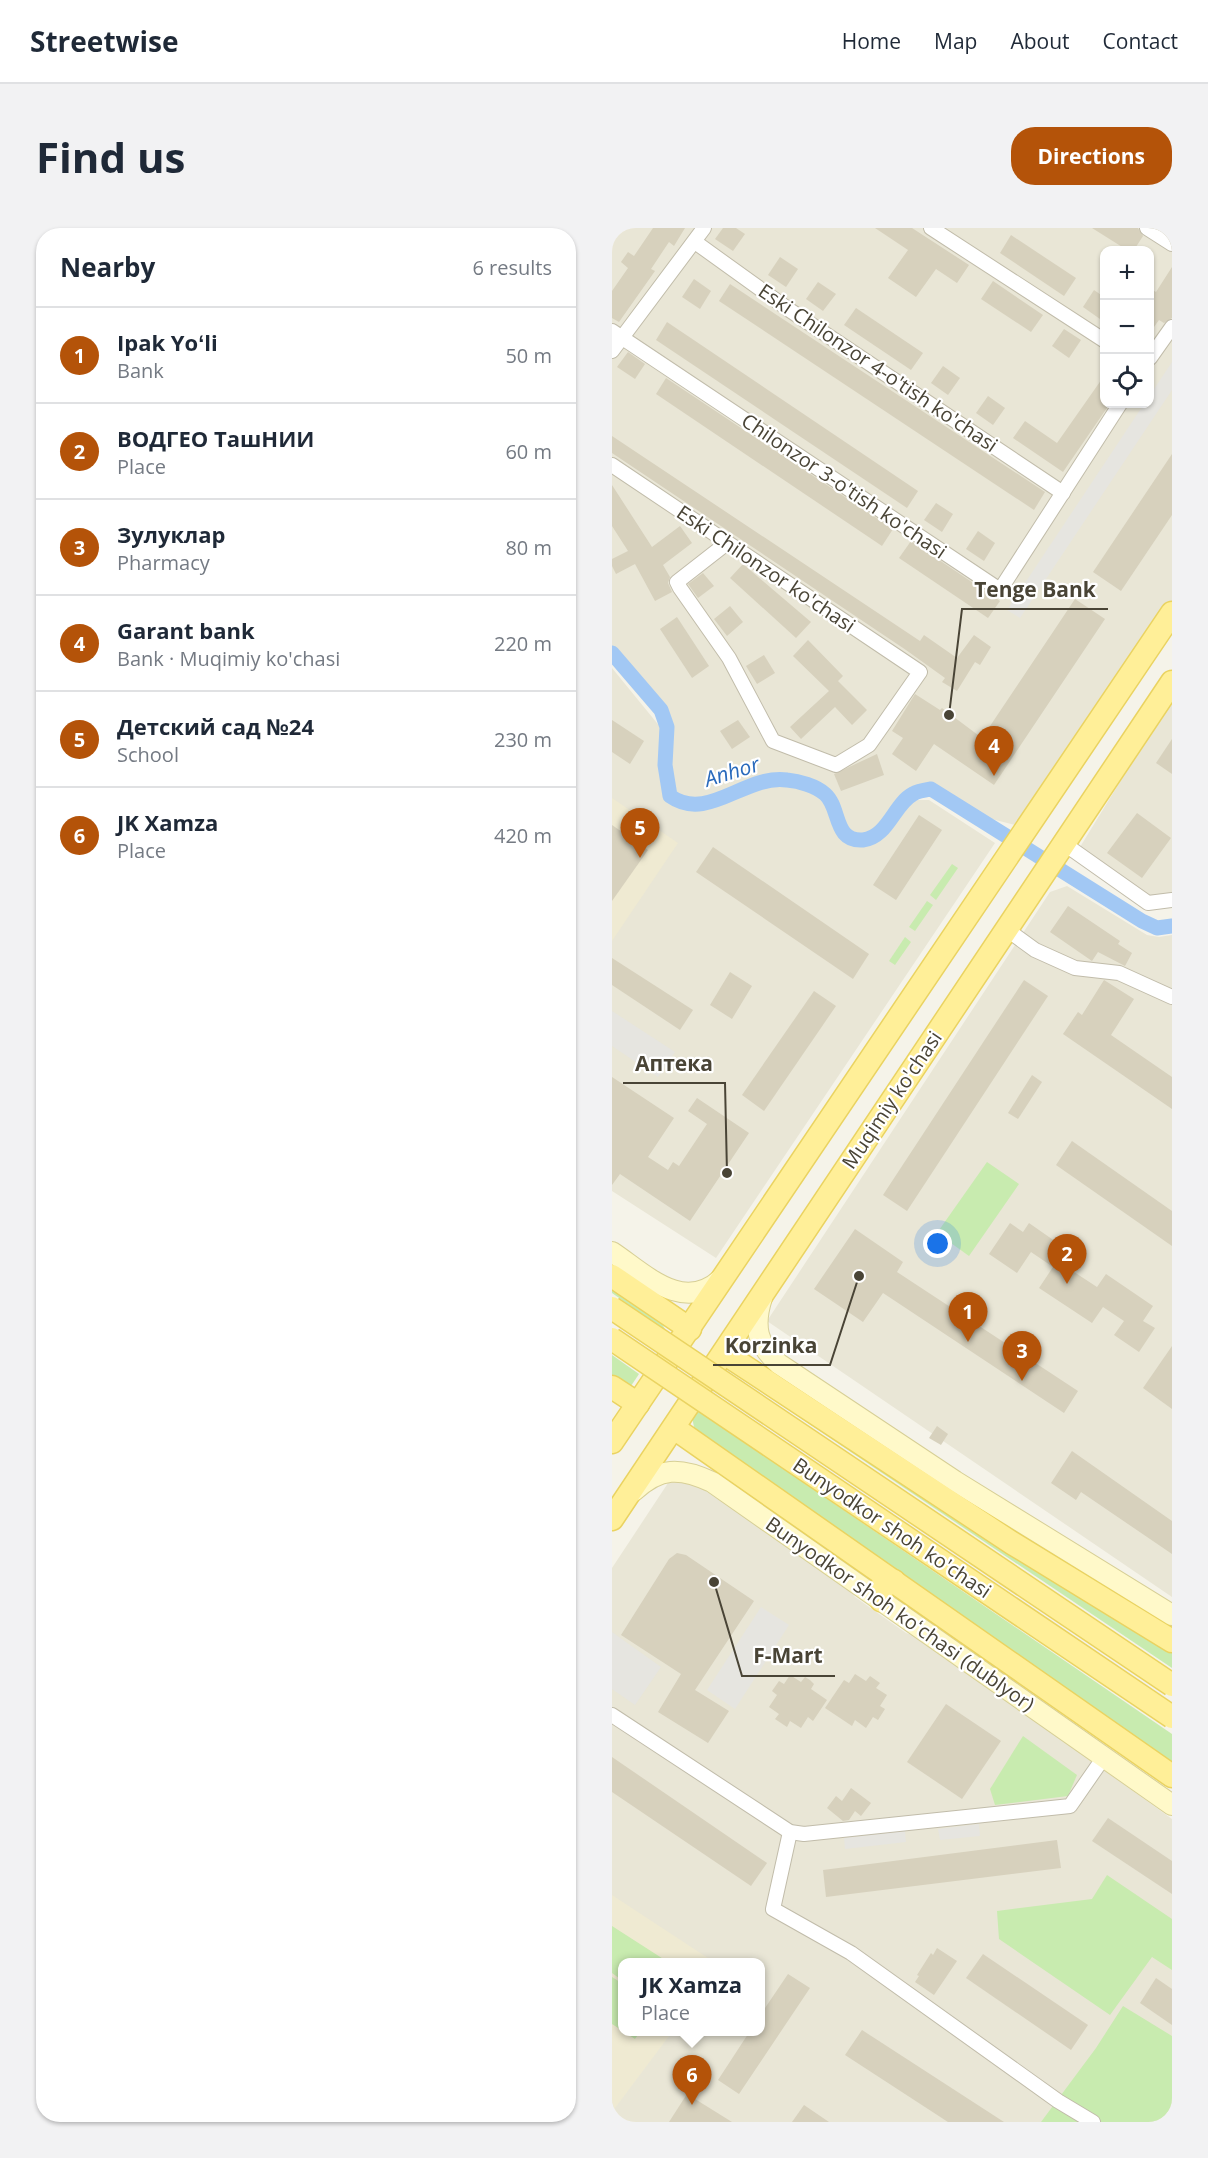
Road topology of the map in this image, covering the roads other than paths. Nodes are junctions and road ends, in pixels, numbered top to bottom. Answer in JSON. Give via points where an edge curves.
{"nodes":[{"id":1,"x":704,"y":228,"type":"edge"},
{"id":2,"x":931,"y":228,"type":"edge"},
{"id":3,"x":1147,"y":228,"type":"edge"},
{"id":4,"x":695,"y":242,"type":"junction"},
{"id":5,"x":1172,"y":244,"type":"edge"},
{"id":6,"x":1172,"y":327,"type":"edge"},
{"id":7,"x":618,"y":335,"type":"edge"},
{"id":8,"x":1100,"y":338,"type":"edge"},
{"id":9,"x":612,"y":351,"type":"edge"},
{"id":10,"x":1152,"y":354,"type":"edge"},
{"id":11,"x":1117,"y":408,"type":"edge"},
{"id":12,"x":612,"y":465,"type":"edge"},
{"id":13,"x":1063,"y":492,"type":"junction"},
{"id":14,"x":726,"y":543,"type":"junction"},
{"id":15,"x":1172,"y":613,"type":"edge"},
{"id":16,"x":1172,"y":682,"type":"edge"},
{"id":17,"x":1061,"y":846,"type":"junction"},
{"id":18,"x":1172,"y":900,"type":"edge"},
{"id":19,"x":1006,"y":929,"type":"junction"},
{"id":20,"x":1172,"y":997,"type":"edge"},
{"id":21,"x":612,"y":1252,"type":"edge"},
{"id":22,"x":726,"y":1275,"type":"junction"},
{"id":23,"x":612,"y":1276,"type":"edge"},
{"id":24,"x":766,"y":1288,"type":"junction"},
{"id":25,"x":612,"y":1308,"type":"edge"},
{"id":26,"x":690,"y":1329,"type":"junction"},
{"id":27,"x":612,"y":1339,"type":"edge"},
{"id":28,"x":724,"y":1353,"type":"junction"},
{"id":29,"x":612,"y":1387,"type":"edge"},
{"id":30,"x":638,"y":1404,"type":"junction"},
{"id":31,"x":674,"y":1428,"type":"junction"},
{"id":32,"x":612,"y":1442,"type":"edge"},
{"id":33,"x":618,"y":1510,"type":"edge"},
{"id":34,"x":894,"y":1581,"type":"junction"},
{"id":35,"x":880,"y":1600,"type":"junction"},
{"id":36,"x":1172,"y":1615,"type":"edge"},
{"id":37,"x":1172,"y":1641,"type":"edge"},
{"id":38,"x":1172,"y":1685,"type":"edge"},
{"id":39,"x":612,"y":1715,"type":"edge"},
{"id":40,"x":1172,"y":1717,"type":"edge"},
{"id":41,"x":1104,"y":1757,"type":"junction"},
{"id":42,"x":1172,"y":1776,"type":"edge"},
{"id":43,"x":1172,"y":1805,"type":"edge"},
{"id":44,"x":790,"y":1832,"type":"junction"},
{"id":45,"x":1093,"y":2122,"type":"edge"}],
"edges":[{"from":1,"to":4,"type":"street"},
{"from":2,"to":8,"type":"street"},
{"from":3,"to":5,"type":"street"},
{"from":4,"to":7,"type":"street"},
{"from":4,"to":13,"type":"street","name":"Eski Chilonzor 4-o'tish ko'chasi","via":[[788,309]]},
{"from":6,"to":10,"type":"street"},
{"from":7,"to":9,"type":"street"},
{"from":7,"to":13,"type":"street","name":"Chilonzor 3-o'tish ko'chasi","via":[[1000,590]]},
{"from":11,"to":13,"type":"street","name":"Chilonzor 3-o'tish ko'chasi"},
{"from":12,"to":14,"type":"street","name":"Eski Chilonzor ko'chasi"},
{"from":14,"to":14,"type":"street","name":"Eski Chilonzor ko'chasi","via":[[677,582],[729,658],[773,741],[836,765],[869,745],[920,672]]},
{"from":15,"to":22,"type":"main road","name":"Muqimiy ko'chasi"},
{"from":16,"to":17,"type":"main road","name":"Muqimiy ko'chasi"},
{"from":17,"to":18,"type":"street","via":[[1148,903]]},
{"from":17,"to":19,"type":"main road","name":"Muqimiy ko'chasi"},
{"from":19,"to":20,"type":"street","via":[[1035,950],[1075,968],[1119,973]]},
{"from":19,"to":24,"type":"main road","name":"Muqimiy ko'chasi"},
{"from":21,"to":22,"type":"street","via":[[675,1292],[701,1292]]},
{"from":22,"to":26,"type":"main road","name":"Muqimiy ko'chasi"},
{"from":23,"to":26,"type":"main road"},
{"from":24,"to":28,"type":"main road","name":"Muqimiy ko'chasi"},
{"from":24,"to":36,"type":"street","via":[[757,1316],[757,1332],[765,1350],[779,1364],[955,1481]]},
{"from":25,"to":38,"type":"main road","name":"Bunyodkor shoh ko'chasi","bridge":true},
{"from":26,"to":30,"type":"main road","name":"Muqimiy ko'chasi"},
{"from":27,"to":40,"type":"main road","name":"Bunyodkor shoh ko'chasi","bridge":true},
{"from":28,"to":31,"type":"main road","name":"Muqimiy ko'chasi"},
{"from":28,"to":37,"type":"main road","via":[[1012,1543]]},
{"from":29,"to":30,"type":"main road"},
{"from":30,"to":32,"type":"main road","name":"Muqimiy ko'chasi"},
{"from":31,"to":33,"type":"main road","name":"Muqimiy ko'chasi"},
{"from":31,"to":34,"type":"main road"},
{"from":33,"to":35,"type":"street","name":"Bunyodkor shoh koʻchasi (dublyor)","via":[[645,1480],[659,1473],[678,1470],[693,1474],[712,1482]]},
{"from":34,"to":35,"type":"main road","via":[[882,1586]]},
{"from":34,"to":42,"type":"main road"},
{"from":35,"to":41,"type":"street","name":"Bunyodkor shoh koʻchasi (dublyor)"},
{"from":39,"to":44,"type":"street"},
{"from":41,"to":43,"type":"street","name":"Bunyodkor shoh koʻchasi (dublyor)"},
{"from":41,"to":44,"type":"street","via":[[1070,1806],[819,1834]]},
{"from":44,"to":45,"type":"street","via":[[773,1909],[851,1953]]}]}
